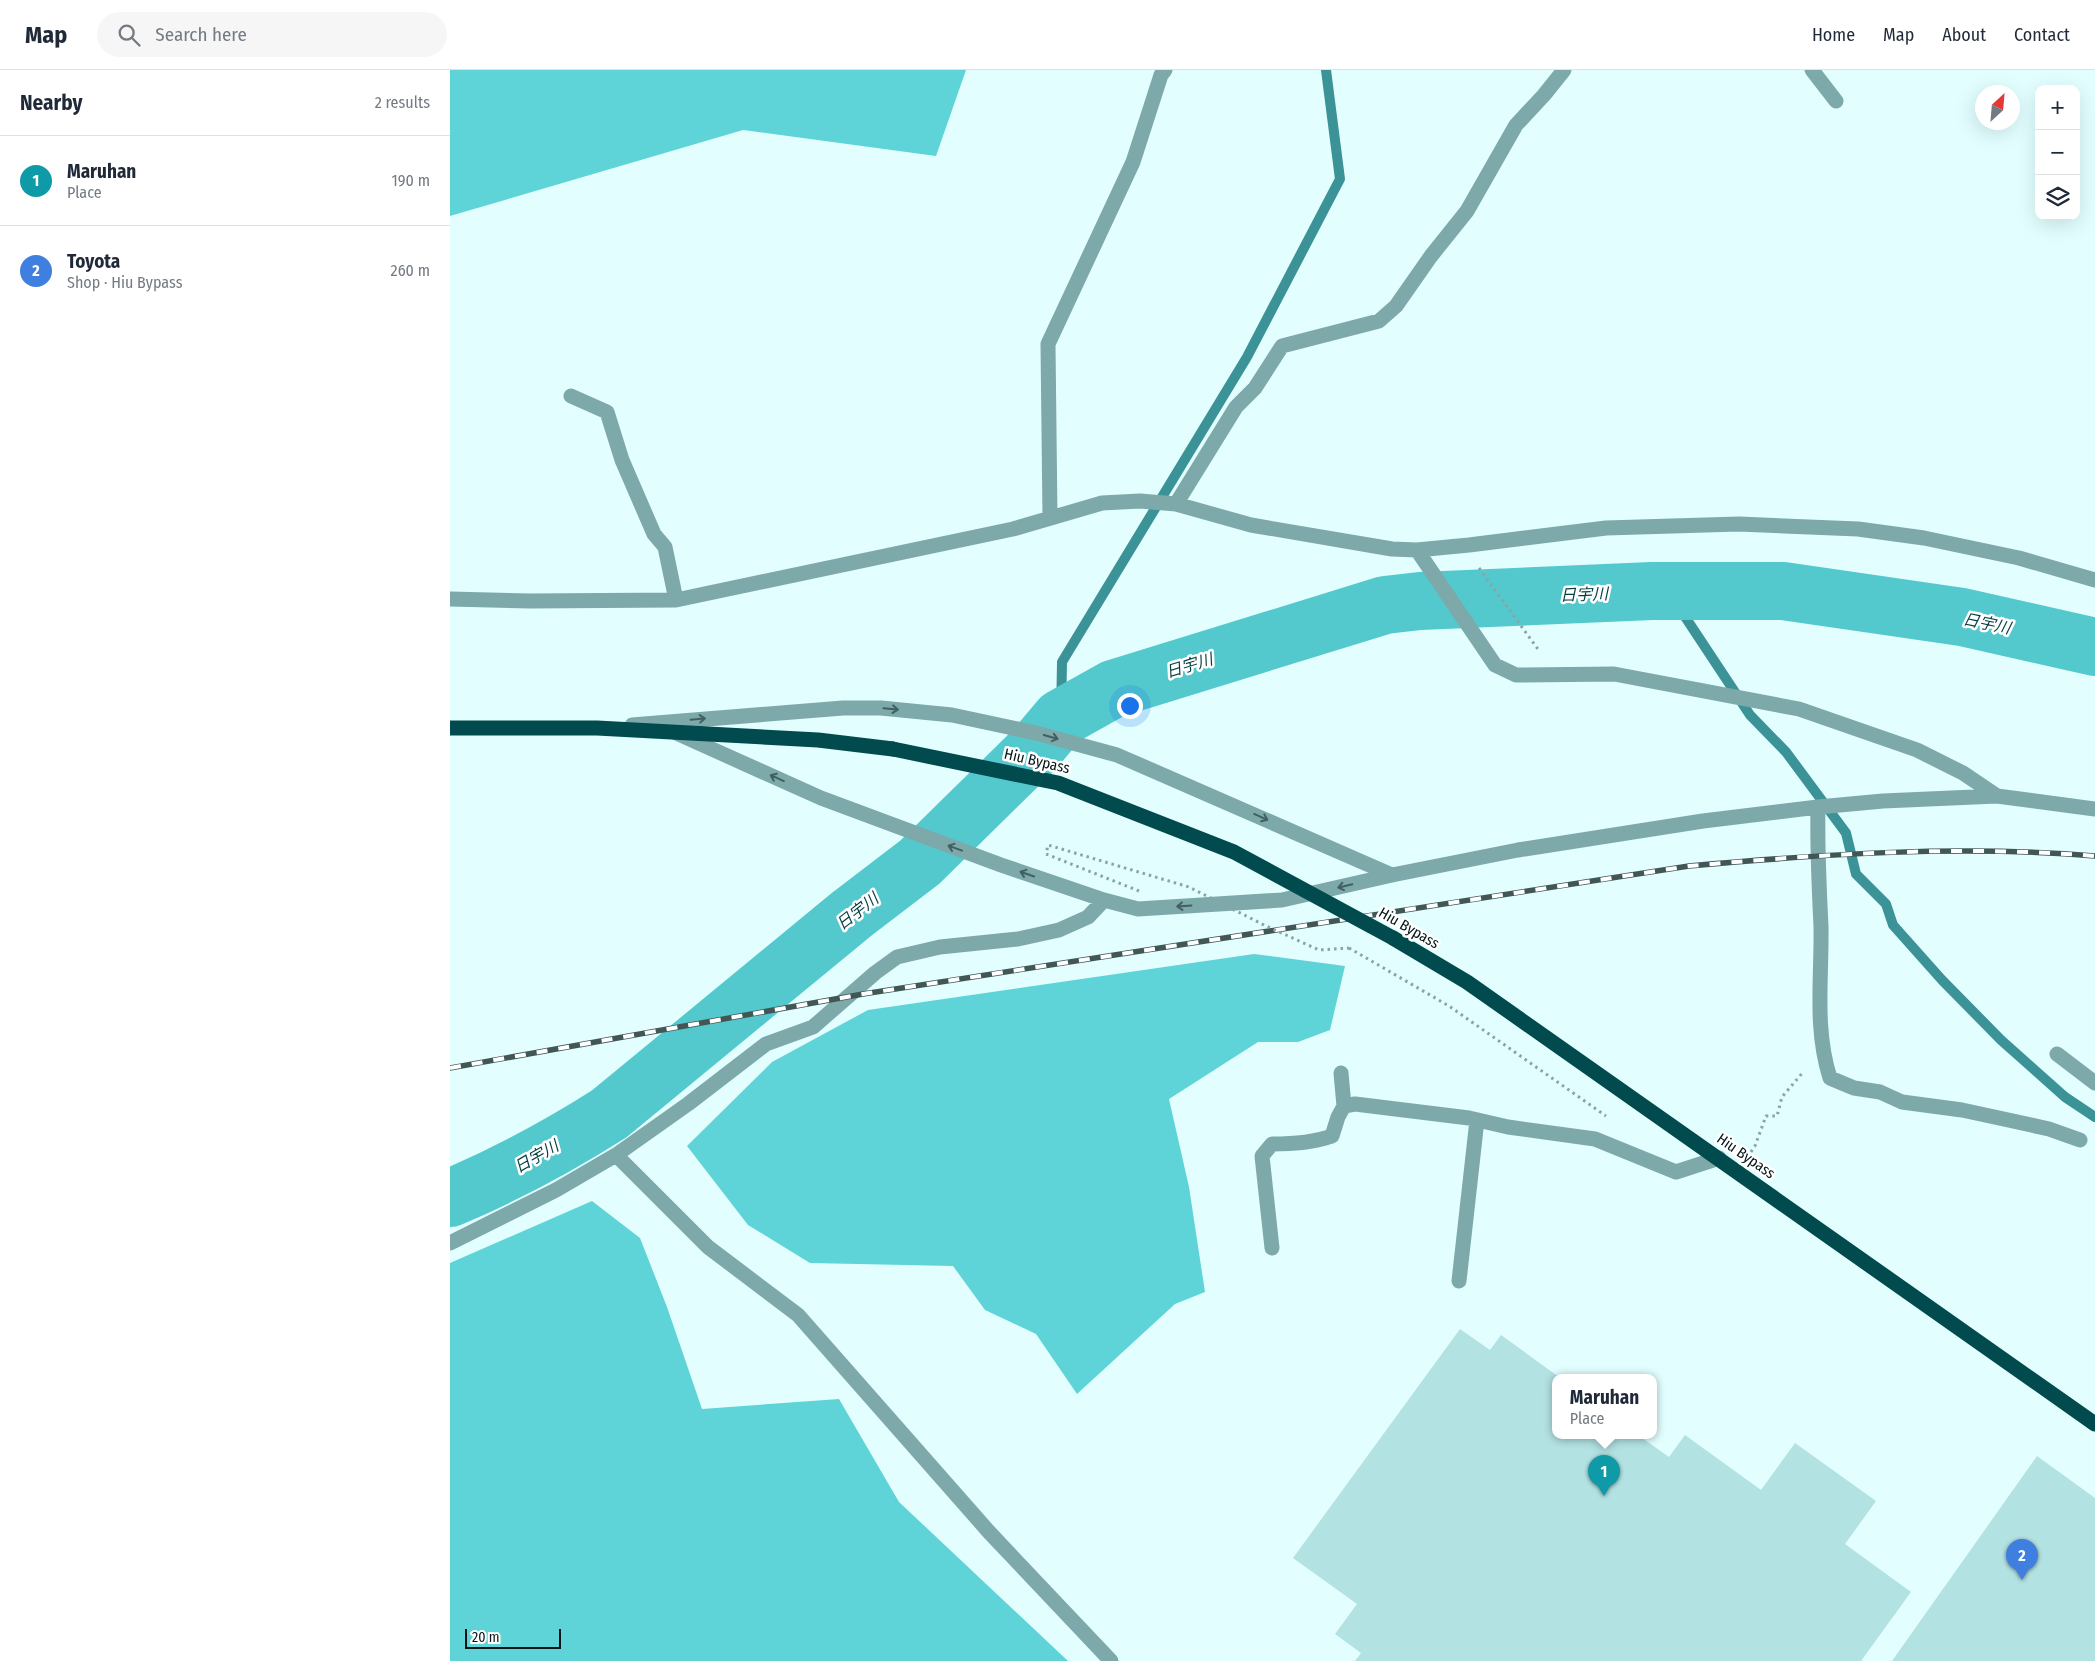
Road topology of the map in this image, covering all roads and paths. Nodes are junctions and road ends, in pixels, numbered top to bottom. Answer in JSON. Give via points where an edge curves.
{"nodes":[{"id":1,"x":1165,"y":70,"type":"edge"},
{"id":2,"x":1564,"y":70,"type":"edge"},
{"id":3,"x":1812,"y":70,"type":"edge"},
{"id":4,"x":1836,"y":101,"type":"dead end"},
{"id":5,"x":571,"y":396,"type":"dead end"},
{"id":6,"x":1174,"y":504,"type":"junction"},
{"id":7,"x":1050,"y":518,"type":"junction"},
{"id":8,"x":1420,"y":556,"type":"junction"},
{"id":9,"x":1475,"y":563,"type":"dead end"},
{"id":10,"x":2095,"y":580,"type":"edge"},
{"id":11,"x":450,"y":599,"type":"edge"},
{"id":12,"x":676,"y":600,"type":"junction"},
{"id":13,"x":1544,"y":656,"type":"dead end"},
{"id":14,"x":450,"y":728,"type":"edge"},
{"id":15,"x":597,"y":728,"type":"junction"},
{"id":16,"x":674,"y":732,"type":"junction"},
{"id":17,"x":1996,"y":796,"type":"junction"},
{"id":18,"x":1821,"y":807,"type":"junction"},
{"id":19,"x":2095,"y":809,"type":"edge"},
{"id":20,"x":1392,"y":875,"type":"junction"},
{"id":21,"x":1139,"y":891,"type":"dead end"},
{"id":22,"x":1104,"y":900,"type":"junction"},
{"id":23,"x":2057,"y":1054,"type":"dead end"},
{"id":24,"x":1828,"y":1072,"type":"junction"},
{"id":25,"x":1341,"y":1073,"type":"dead end"},
{"id":26,"x":2095,"y":1083,"type":"edge"},
{"id":27,"x":1344,"y":1106,"type":"junction"},
{"id":28,"x":1606,"y":1116,"type":"dead end"},
{"id":29,"x":1477,"y":1120,"type":"junction"},
{"id":30,"x":2080,"y":1140,"type":"dead end"},
{"id":31,"x":1755,"y":1146,"type":"dead end"},
{"id":32,"x":616,"y":1155,"type":"junction"},
{"id":33,"x":1719,"y":1158,"type":"junction"},
{"id":34,"x":450,"y":1243,"type":"edge"},
{"id":35,"x":1272,"y":1248,"type":"dead end"},
{"id":36,"x":1459,"y":1281,"type":"dead end"},
{"id":37,"x":2095,"y":1424,"type":"edge"},
{"id":38,"x":1111,"y":1661,"type":"edge"}],
"edges":[{"from":1,"to":7,"type":"street","via":[[1133,162],[1048,344]]},
{"from":2,"to":6,"type":"street","via":[[1516,125],[1466,211],[1396,306],[1380,321],[1282,346],[1255,388],[1236,407]]},
{"from":3,"to":4,"type":"street"},
{"from":5,"to":12,"type":"street","via":[[607,412],[622,460],[654,534],[665,547]]},
{"from":6,"to":7,"type":"street","via":[[1140,501],[1102,503]]},
{"from":6,"to":8,"type":"street","via":[[1251,525]]},
{"from":7,"to":12,"type":"street","via":[[1013,529]]},
{"from":8,"to":10,"type":"street","via":[[1469,545],[1606,528],[1739,524],[1848,528],[1924,538],[2020,558]]},
{"from":8,"to":17,"type":"street","via":[[1495,665],[1516,674],[1614,674],[1799,709],[1917,750],[1963,772]]},
{"from":9,"to":13,"type":"path"},
{"from":11,"to":12,"type":"street"},
{"from":14,"to":15,"type":"highway","name":"Hiu Bypass"},
{"from":15,"to":16,"type":"highway","name":"Hiu Bypass"},
{"from":15,"to":20,"type":"street","one_way":true,"via":[[843,708],[952,715],[1036,732],[1117,756]]},
{"from":22,"to":16,"type":"street","one_way":true,"via":[[821,798]]},
{"from":16,"to":33,"type":"highway","name":"Hiu Bypass","bridge":true,"via":[[818,740],[893,749],[1058,782],[1234,852],[1467,982]]},
{"from":17,"to":18,"type":"street"},
{"from":17,"to":19,"type":"street"},
{"from":18,"to":20,"type":"street","via":[[1703,821],[1518,850]]},
{"from":18,"to":24,"type":"street","via":[[1819,995],[1823,1055]]},
{"from":20,"to":22,"type":"street","one_way":true,"via":[[1282,900],[1138,909]]},
{"from":21,"to":28,"type":"path","bridge":true,"via":[[1046,854],[1048,845],[1189,886],[1319,950],[1349,948],[1450,1006]]},
{"from":22,"to":32,"type":"street","via":[[1088,917],[1059,930],[1018,939],[940,947],[897,958],[813,1026],[766,1044]]},
{"from":23,"to":26,"type":"street"},
{"from":24,"to":30,"type":"street","via":[[1830,1078],[1854,1088],[1880,1092],[1902,1102],[2014,1121]]},
{"from":24,"to":31,"type":"path","via":[[1808,1068],[1800,1074],[1782,1096],[1777,1116],[1766,1116]]},
{"from":25,"to":27,"type":"street"},
{"from":27,"to":29,"type":"street","via":[[1364,1105]]},
{"from":27,"to":35,"type":"street","via":[[1332,1136],[1317,1141],[1272,1144],[1262,1156]]},
{"from":29,"to":33,"type":"street","via":[[1595,1139],[1676,1172]]},
{"from":29,"to":36,"type":"street"},
{"from":32,"to":34,"type":"street","via":[[556,1190]]},
{"from":32,"to":38,"type":"street","via":[[708,1248],[798,1315],[989,1532]]},
{"from":33,"to":37,"type":"highway","name":"Hiu Bypass"}]}
